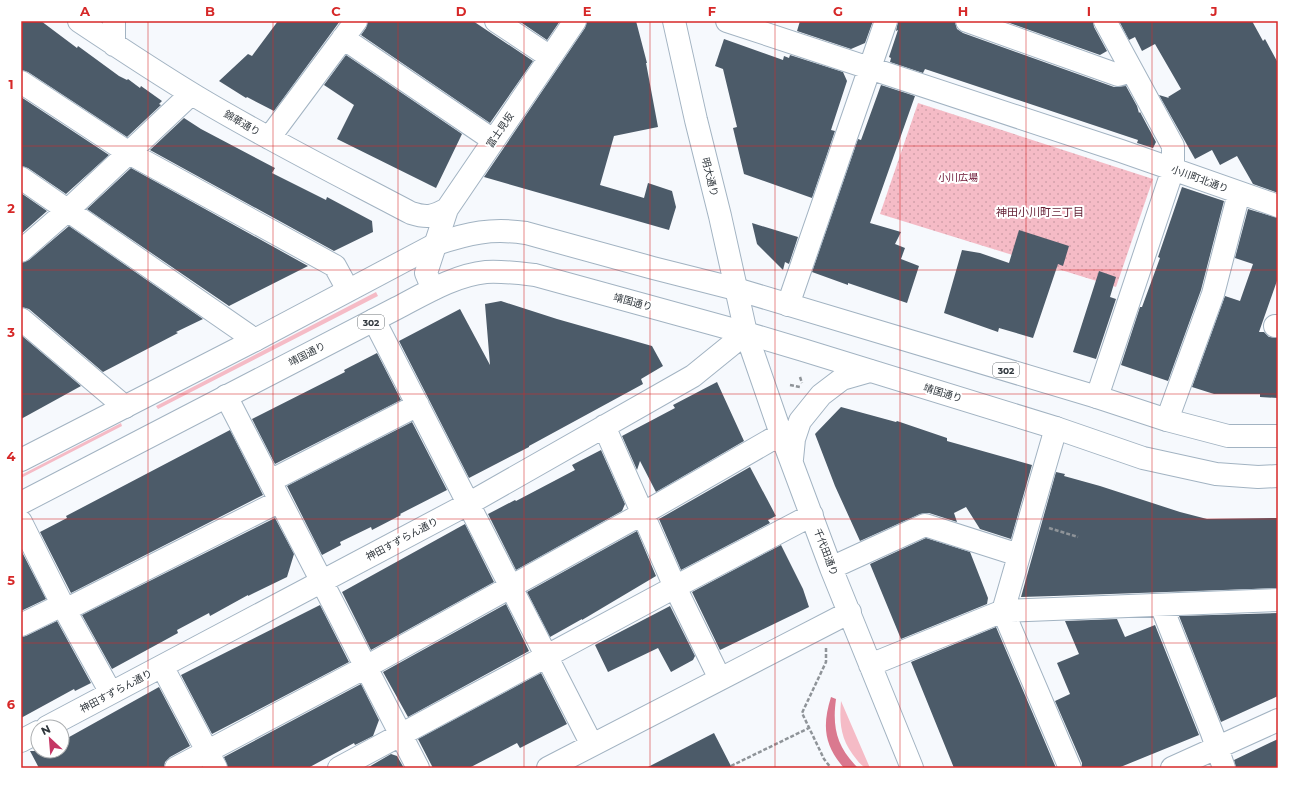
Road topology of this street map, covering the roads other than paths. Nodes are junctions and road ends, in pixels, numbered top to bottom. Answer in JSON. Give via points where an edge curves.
{"nodes":[{"id":1,"x":79,"y":21,"type":"edge"},
{"id":2,"x":114,"y":21,"type":"edge"},
{"id":3,"x":356,"y":21,"type":"edge"},
{"id":4,"x":496,"y":21,"type":"edge"},
{"id":5,"x":575,"y":21,"type":"edge"},
{"id":6,"x":674,"y":21,"type":"edge"},
{"id":7,"x":727,"y":21,"type":"edge"},
{"id":8,"x":886,"y":21,"type":"edge"},
{"id":9,"x":967,"y":21,"type":"edge"},
{"id":10,"x":1104,"y":21,"type":"edge"},
{"id":11,"x":343,"y":38,"type":"junction"},
{"id":12,"x":114,"y":45,"type":"junction"},
{"id":13,"x":550,"y":57,"type":"junction"},
{"id":14,"x":869,"y":67,"type":"junction"},
{"id":15,"x":1132,"y":71,"type":"junction"},
{"id":16,"x":21,"y":82,"type":"edge"},
{"id":17,"x":191,"y":94,"type":"junction"},
{"id":18,"x":269,"y":138,"type":"junction"},
{"id":19,"x":493,"y":140,"type":"junction"},
{"id":20,"x":129,"y":152,"type":"junction"},
{"id":21,"x":1173,"y":169,"type":"junction"},
{"id":22,"x":21,"y":178,"type":"edge"},
{"id":23,"x":1239,"y":193,"type":"junction"},
{"id":24,"x":1278,"y":206,"type":"edge"},
{"id":25,"x":447,"y":209,"type":"junction"},
{"id":26,"x":68,"y":210,"type":"junction"},
{"id":27,"x":411,"y":213,"type":"junction"},
{"id":28,"x":436,"y":244,"type":"junction"},
{"id":29,"x":21,"y":251,"type":"edge"},
{"id":30,"x":433,"y":288,"type":"junction"},
{"id":31,"x":736,"y":289,"type":"junction"},
{"id":32,"x":348,"y":290,"type":"junction"},
{"id":33,"x":788,"y":305,"type":"junction"},
{"id":34,"x":21,"y":319,"type":"edge"},
{"id":35,"x":374,"y":320,"type":"junction"},
{"id":36,"x":746,"y":333,"type":"junction"},
{"id":37,"x":255,"y":340,"type":"junction"},
{"id":38,"x":870,"y":371,"type":"junction"},
{"id":39,"x":226,"y":396,"type":"junction"},
{"id":40,"x":1097,"y":397,"type":"junction"},
{"id":41,"x":418,"y":406,"type":"junction"},
{"id":42,"x":125,"y":407,"type":"junction"},
{"id":43,"x":1167,"y":420,"type":"junction"},
{"id":44,"x":604,"y":426,"type":"junction"},
{"id":45,"x":1056,"y":428,"type":"junction"},
{"id":46,"x":782,"y":434,"type":"junction"},
{"id":47,"x":1278,"y":436,"type":"edge"},
{"id":48,"x":21,"y":460,"type":"edge"},
{"id":49,"x":792,"y":462,"type":"junction"},
{"id":50,"x":1278,"y":476,"type":"edge"},
{"id":51,"x":270,"y":481,"type":"junction"},
{"id":52,"x":280,"y":501,"type":"junction"},
{"id":53,"x":21,"y":503,"type":"edge"},
{"id":54,"x":468,"y":504,"type":"junction"},
{"id":55,"x":642,"y":514,"type":"junction"},
{"id":56,"x":812,"y":515,"type":"junction"},
{"id":57,"x":21,"y":522,"type":"edge"},
{"id":58,"x":1019,"y":555,"type":"junction"},
{"id":59,"x":831,"y":568,"type":"junction"},
{"id":60,"x":322,"y":582,"type":"junction"},
{"id":61,"x":511,"y":587,"type":"junction"},
{"id":62,"x":675,"y":587,"type":"junction"},
{"id":63,"x":1278,"y":600,"type":"edge"},
{"id":64,"x":1161,"y":606,"type":"junction"},
{"id":65,"x":65,"y":610,"type":"junction"},
{"id":66,"x":1003,"y":611,"type":"junction"},
{"id":67,"x":850,"y":612,"type":"junction"},
{"id":68,"x":21,"y":625,"type":"edge"},
{"id":69,"x":547,"y":657,"type":"junction"},
{"id":70,"x":870,"y":665,"type":"junction"},
{"id":71,"x":162,"y":666,"type":"junction"},
{"id":72,"x":366,"y":667,"type":"junction"},
{"id":73,"x":720,"y":679,"type":"junction"},
{"id":74,"x":111,"y":693,"type":"junction"},
{"id":75,"x":62,"y":719,"type":"edge"},
{"id":76,"x":1278,"y":720,"type":"edge"},
{"id":77,"x":401,"y":735,"type":"junction"},
{"id":78,"x":30,"y":736,"type":"edge"},
{"id":79,"x":21,"y":741,"type":"edge"},
{"id":80,"x":592,"y":745,"type":"junction"},
{"id":81,"x":1217,"y":748,"type":"junction"},
{"id":82,"x":212,"y":760,"type":"edge"},
{"id":83,"x":176,"y":768,"type":"edge"},
{"id":84,"x":339,"y":768,"type":"edge"},
{"id":85,"x":418,"y":768,"type":"edge"},
{"id":86,"x":548,"y":768,"type":"edge"},
{"id":87,"x":912,"y":768,"type":"edge"},
{"id":88,"x":1070,"y":768,"type":"edge"},
{"id":89,"x":1172,"y":768,"type":"edge"},
{"id":90,"x":1224,"y":768,"type":"edge"}],
"edges":[{"from":1,"to":12,"type":"street","name":"錦華通り"},
{"from":2,"to":12,"type":"street"},
{"from":3,"to":11,"type":"street"},
{"from":4,"to":13,"type":"street"},
{"from":5,"to":13,"type":"street","name":"富士見坂"},
{"from":6,"to":31,"type":"street","name":"明大通り"},
{"from":7,"to":14,"type":"street","name":"小川町北通り"},
{"from":8,"to":14,"type":"street"},
{"from":9,"to":15,"type":"street","via":[[1118,75]]},
{"from":10,"to":15,"type":"street"},
{"from":11,"to":18,"type":"street"},
{"from":11,"to":19,"type":"street"},
{"from":12,"to":17,"type":"street","name":"錦華通り"},
{"from":13,"to":19,"type":"street","name":"富士見坂"},
{"from":14,"to":21,"type":"street","name":"小川町北通り"},
{"from":14,"to":33,"type":"street"},
{"from":15,"to":21,"type":"street","via":[[1173,146]]},
{"from":16,"to":20,"type":"street"},
{"from":17,"to":18,"type":"street","name":"錦華通り"},
{"from":17,"to":20,"type":"street"},
{"from":18,"to":27,"type":"street","name":"錦華通り"},
{"from":19,"to":25,"type":"street","name":"富士見坂"},
{"from":20,"to":26,"type":"street"},
{"from":20,"to":32,"type":"street","via":[[335,266]]},
{"from":21,"to":23,"type":"street","name":"小川町北通り"},
{"from":21,"to":40,"type":"street"},
{"from":22,"to":26,"type":"street"},
{"from":23,"to":24,"type":"street","name":"小川町北通り"},
{"from":23,"to":43,"type":"street","via":[[1212,294]]},
{"from":25,"to":27,"type":"street","name":"錦華通り","via":[[426,217]]},
{"from":25,"to":28,"type":"street","name":"富士見坂"},
{"from":26,"to":29,"type":"street"},
{"from":26,"to":37,"type":"street"},
{"from":27,"to":28,"type":"street","name":"錦華通り"},
{"from":28,"to":30,"type":"street","name":"富士見坂","via":[[426,273]]},
{"from":28,"to":31,"type":"street","number":"302","via":[[482,231],[505,230],[526,233]]},
{"from":28,"to":32,"type":"street","number":"302"},
{"from":30,"to":35,"type":"street","name":"靖国通り","number":"302"},
{"from":30,"to":36,"type":"street","name":"靖国通り","number":"302","via":[[484,272],[508,271],[535,275]]},
{"from":31,"to":33,"type":"street","number":"302"},
{"from":31,"to":36,"type":"street","name":"明大通り"},
{"from":32,"to":37,"type":"street","number":"302"},
{"from":33,"to":40,"type":"street","number":"302"},
{"from":34,"to":42,"type":"street"},
{"from":35,"to":39,"type":"street","name":"靖国通り","number":"302"},
{"from":35,"to":41,"type":"street"},
{"from":36,"to":38,"type":"street","name":"靖国通り","number":"302"},
{"from":36,"to":44,"type":"street","name":"神田すずらん通り","via":[[693,376]]},
{"from":36,"to":46,"type":"street","name":"千代田通り"},
{"from":37,"to":42,"type":"street","number":"302"},
{"from":38,"to":45,"type":"street","name":"靖国通り","number":"302"},
{"from":38,"to":49,"type":"street","via":[[842,379],[821,394],[800,421],[794,439]]},
{"from":39,"to":51,"type":"street"},
{"from":39,"to":53,"type":"street","name":"靖国通り","number":"302"},
{"from":40,"to":43,"type":"street","number":"302"},
{"from":41,"to":51,"type":"street"},
{"from":41,"to":54,"type":"street"},
{"from":42,"to":48,"type":"street","number":"302"},
{"from":43,"to":47,"type":"street","number":"302","via":[[1228,436]]},
{"from":44,"to":54,"type":"street","name":"神田すずらん通り"},
{"from":44,"to":55,"type":"street"},
{"from":45,"to":50,"type":"street","name":"靖国通り","number":"302","via":[[1143,458],[1180,467],[1216,474]]},
{"from":45,"to":58,"type":"street"},
{"from":46,"to":49,"type":"street","name":"千代田通り"},
{"from":46,"to":55,"type":"street"},
{"from":49,"to":56,"type":"street","name":"千代田通り"},
{"from":51,"to":52,"type":"street"},
{"from":52,"to":60,"type":"street"},
{"from":52,"to":65,"type":"street"},
{"from":54,"to":60,"type":"street","name":"神田すずらん通り"},
{"from":54,"to":61,"type":"street"},
{"from":55,"to":61,"type":"street"},
{"from":55,"to":62,"type":"street"},
{"from":56,"to":59,"type":"street","name":"千代田通り"},
{"from":56,"to":62,"type":"street"},
{"from":57,"to":65,"type":"street"},
{"from":58,"to":59,"type":"street","via":[[925,525]]},
{"from":58,"to":66,"type":"street"},
{"from":59,"to":67,"type":"street","name":"千代田通り"},
{"from":60,"to":71,"type":"street","name":"神田すずらん通り"},
{"from":60,"to":72,"type":"street"},
{"from":61,"to":69,"type":"street"},
{"from":61,"to":72,"type":"street"},
{"from":62,"to":69,"type":"street"},
{"from":62,"to":73,"type":"street"},
{"from":63,"to":64,"type":"street"},
{"from":64,"to":66,"type":"street"},
{"from":64,"to":81,"type":"street"},
{"from":65,"to":68,"type":"street","via":[[58,607]]},
{"from":65,"to":74,"type":"street"},
{"from":66,"to":70,"type":"street"},
{"from":66,"to":88,"type":"street"},
{"from":67,"to":70,"type":"street","name":"千代田通り"},
{"from":67,"to":73,"type":"street"},
{"from":69,"to":77,"type":"street"},
{"from":69,"to":80,"type":"street"},
{"from":70,"to":87,"type":"street","name":"千代田通り"},
{"from":71,"to":74,"type":"street","name":"神田すずらん通り"},
{"from":71,"to":82,"type":"street"},
{"from":72,"to":77,"type":"street"},
{"from":72,"to":82,"type":"street"},
{"from":73,"to":80,"type":"street"},
{"from":74,"to":75,"type":"street","name":"神田すずらん通り"},
{"from":76,"to":81,"type":"street"},
{"from":77,"to":84,"type":"street"},
{"from":77,"to":85,"type":"street"},
{"from":78,"to":79,"type":"street"},
{"from":80,"to":86,"type":"street"},
{"from":81,"to":89,"type":"street"},
{"from":81,"to":90,"type":"street"},
{"from":82,"to":83,"type":"street"}]}
